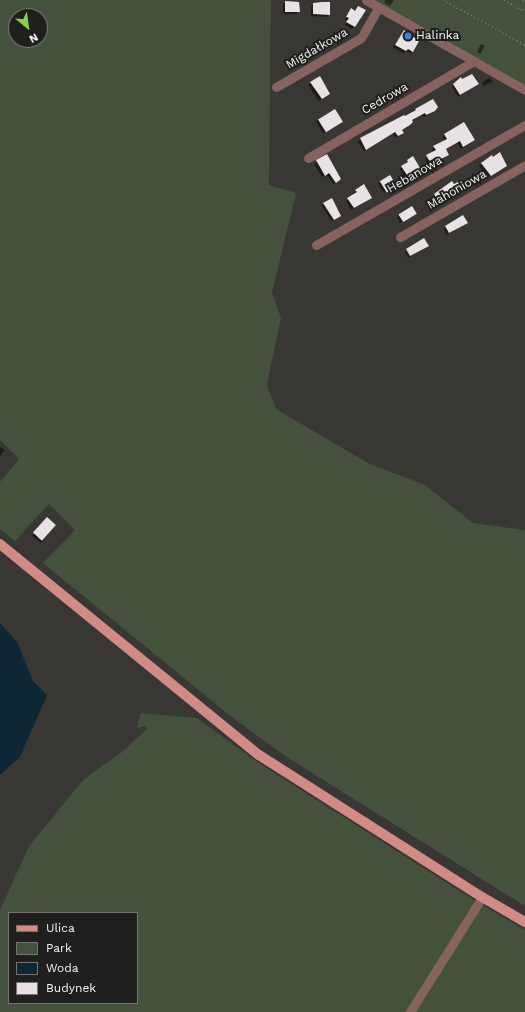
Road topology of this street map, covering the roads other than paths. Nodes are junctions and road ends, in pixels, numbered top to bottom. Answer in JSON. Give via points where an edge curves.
{"nodes":[{"id":1,"x":366,"y":0,"type":"edge"},
{"id":2,"x":378,"y":8,"type":"junction"},
{"id":3,"x":474,"y":61,"type":"junction"},
{"id":4,"x":276,"y":87,"type":"dead end"},
{"id":5,"x":525,"y":90,"type":"edge"},
{"id":6,"x":525,"y":125,"type":"edge"},
{"id":7,"x":308,"y":158,"type":"dead end"},
{"id":8,"x":525,"y":165,"type":"edge"},
{"id":9,"x":400,"y":237,"type":"dead end"},
{"id":10,"x":316,"y":245,"type":"dead end"},
{"id":11,"x":0,"y":544,"type":"edge"},
{"id":12,"x":482,"y":897,"type":"junction"},
{"id":13,"x":525,"y":922,"type":"edge"},
{"id":14,"x":410,"y":1012,"type":"edge"}],
"edges":[{"from":1,"to":2,"type":"street"},
{"from":2,"to":3,"type":"street"},
{"from":2,"to":4,"type":"street","name":"Migdałkowa","via":[[361,38]]},
{"from":3,"to":5,"type":"street"},
{"from":3,"to":7,"type":"street","name":"Cedrowa"},
{"from":6,"to":10,"type":"street","name":"Hebanowa"},
{"from":8,"to":9,"type":"street","name":"Mahoniowa"},
{"from":11,"to":12,"type":"main road","via":[[259,755]]},
{"from":12,"to":13,"type":"main road"},
{"from":12,"to":14,"type":"street"}]}
